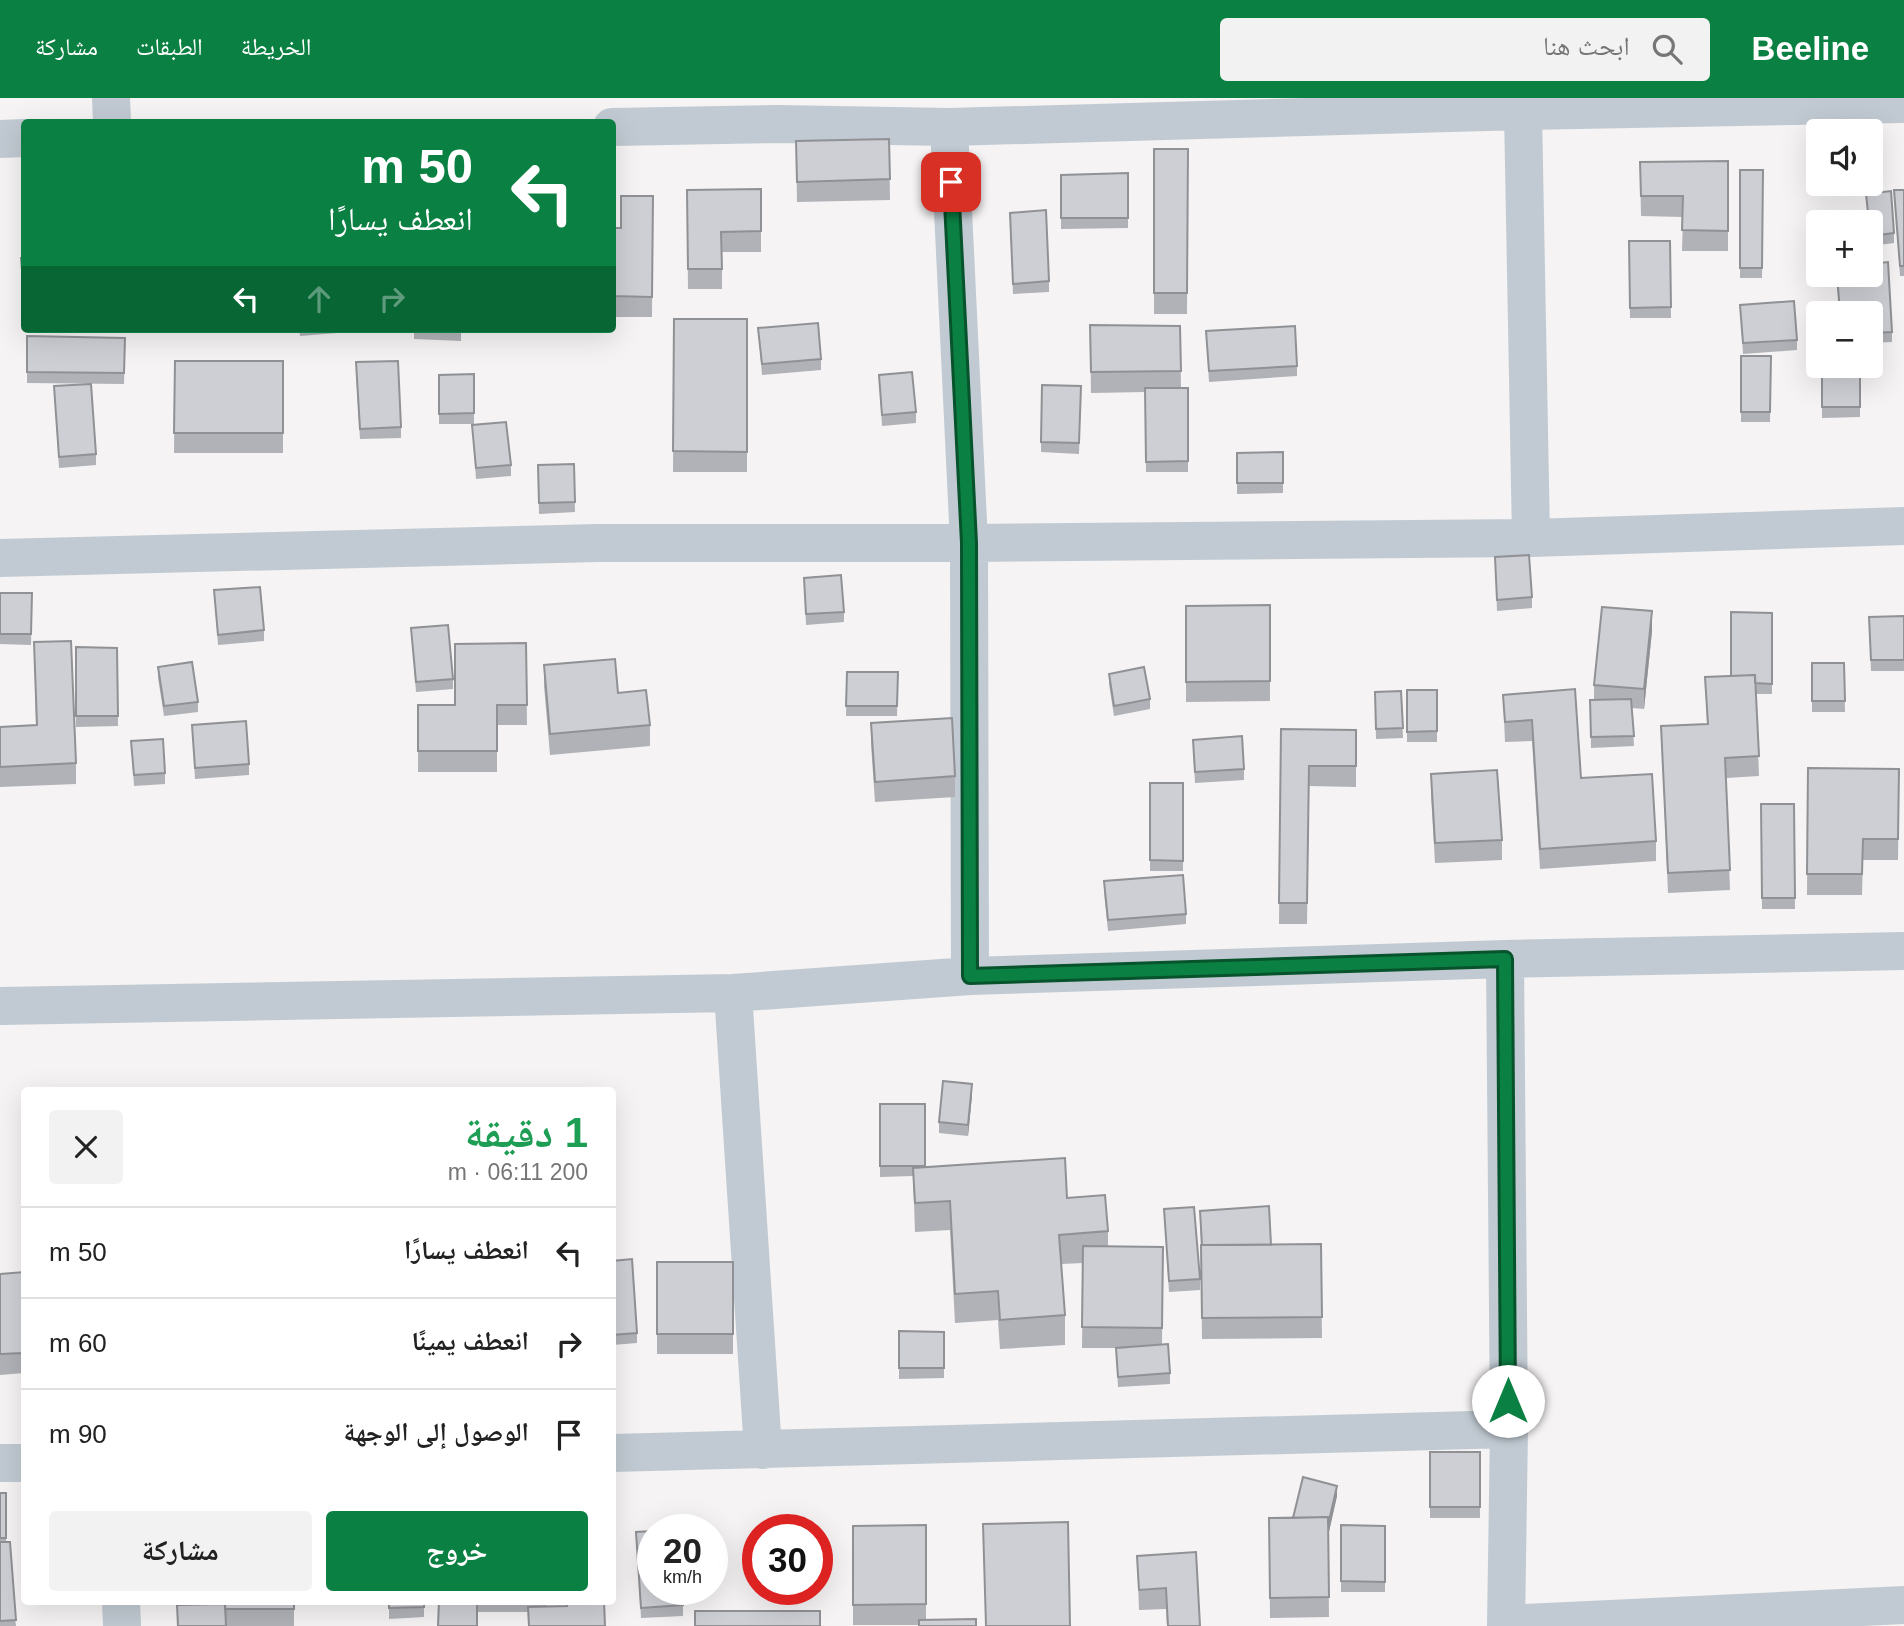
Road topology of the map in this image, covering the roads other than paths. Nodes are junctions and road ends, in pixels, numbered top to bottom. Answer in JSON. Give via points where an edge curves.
{"nodes":[{"id":1,"x":111,"y":98,"type":"edge"},
{"id":2,"x":1813,"y":102,"type":"edge"},
{"id":3,"x":1904,"y":104,"type":"edge"},
{"id":4,"x":778,"y":111,"type":"edge"},
{"id":5,"x":1523,"y":111,"type":"junction"},
{"id":6,"x":112,"y":119,"type":"edge"},
{"id":7,"x":616,"y":127,"type":"edge"},
{"id":8,"x":948,"y":127,"type":"junction"},
{"id":9,"x":21,"y":138,"type":"edge"},
{"id":10,"x":0,"y":139,"type":"edge"},
{"id":11,"x":1904,"y":526,"type":"edge"},
{"id":12,"x":1531,"y":538,"type":"junction"},
{"id":13,"x":969,"y":543,"type":"junction"},
{"id":14,"x":0,"y":558,"type":"edge"},
{"id":15,"x":1904,"y":951,"type":"edge"},
{"id":16,"x":1505,"y":959,"type":"junction"},
{"id":17,"x":970,"y":976,"type":"junction"},
{"id":18,"x":733,"y":993,"type":"junction"},
{"id":19,"x":0,"y":1006,"type":"edge"},
{"id":20,"x":1508,"y":1429,"type":"junction"},
{"id":21,"x":763,"y":1450,"type":"junction"},
{"id":22,"x":616,"y":1453,"type":"edge"},
{"id":23,"x":0,"y":1463,"type":"edge"},
{"id":24,"x":21,"y":1463,"type":"edge"},
{"id":25,"x":121,"y":1605,"type":"edge"},
{"id":26,"x":1904,"y":1605,"type":"edge"},
{"id":27,"x":1506,"y":1625,"type":"edge"},
{"id":28,"x":122,"y":1626,"type":"edge"}],
"edges":[{"from":1,"to":6,"type":"street"},
{"from":2,"to":3,"type":"street"},
{"from":2,"to":5,"type":"street"},
{"from":4,"to":7,"type":"street"},
{"from":4,"to":8,"type":"street"},
{"from":5,"to":8,"type":"street"},
{"from":5,"to":12,"type":"street"},
{"from":8,"to":13,"type":"street"},
{"from":9,"to":10,"type":"street"},
{"from":11,"to":12,"type":"street"},
{"from":12,"to":13,"type":"street"},
{"from":13,"to":14,"type":"street","via":[[598,543]]},
{"from":13,"to":17,"type":"street"},
{"from":15,"to":16,"type":"street"},
{"from":16,"to":17,"type":"street"},
{"from":16,"to":20,"type":"street"},
{"from":17,"to":18,"type":"street"},
{"from":18,"to":19,"type":"street"},
{"from":18,"to":21,"type":"street"},
{"from":20,"to":21,"type":"street"},
{"from":20,"to":27,"type":"street"},
{"from":21,"to":22,"type":"street"},
{"from":23,"to":24,"type":"street"},
{"from":25,"to":28,"type":"street"},
{"from":26,"to":27,"type":"street"}]}
